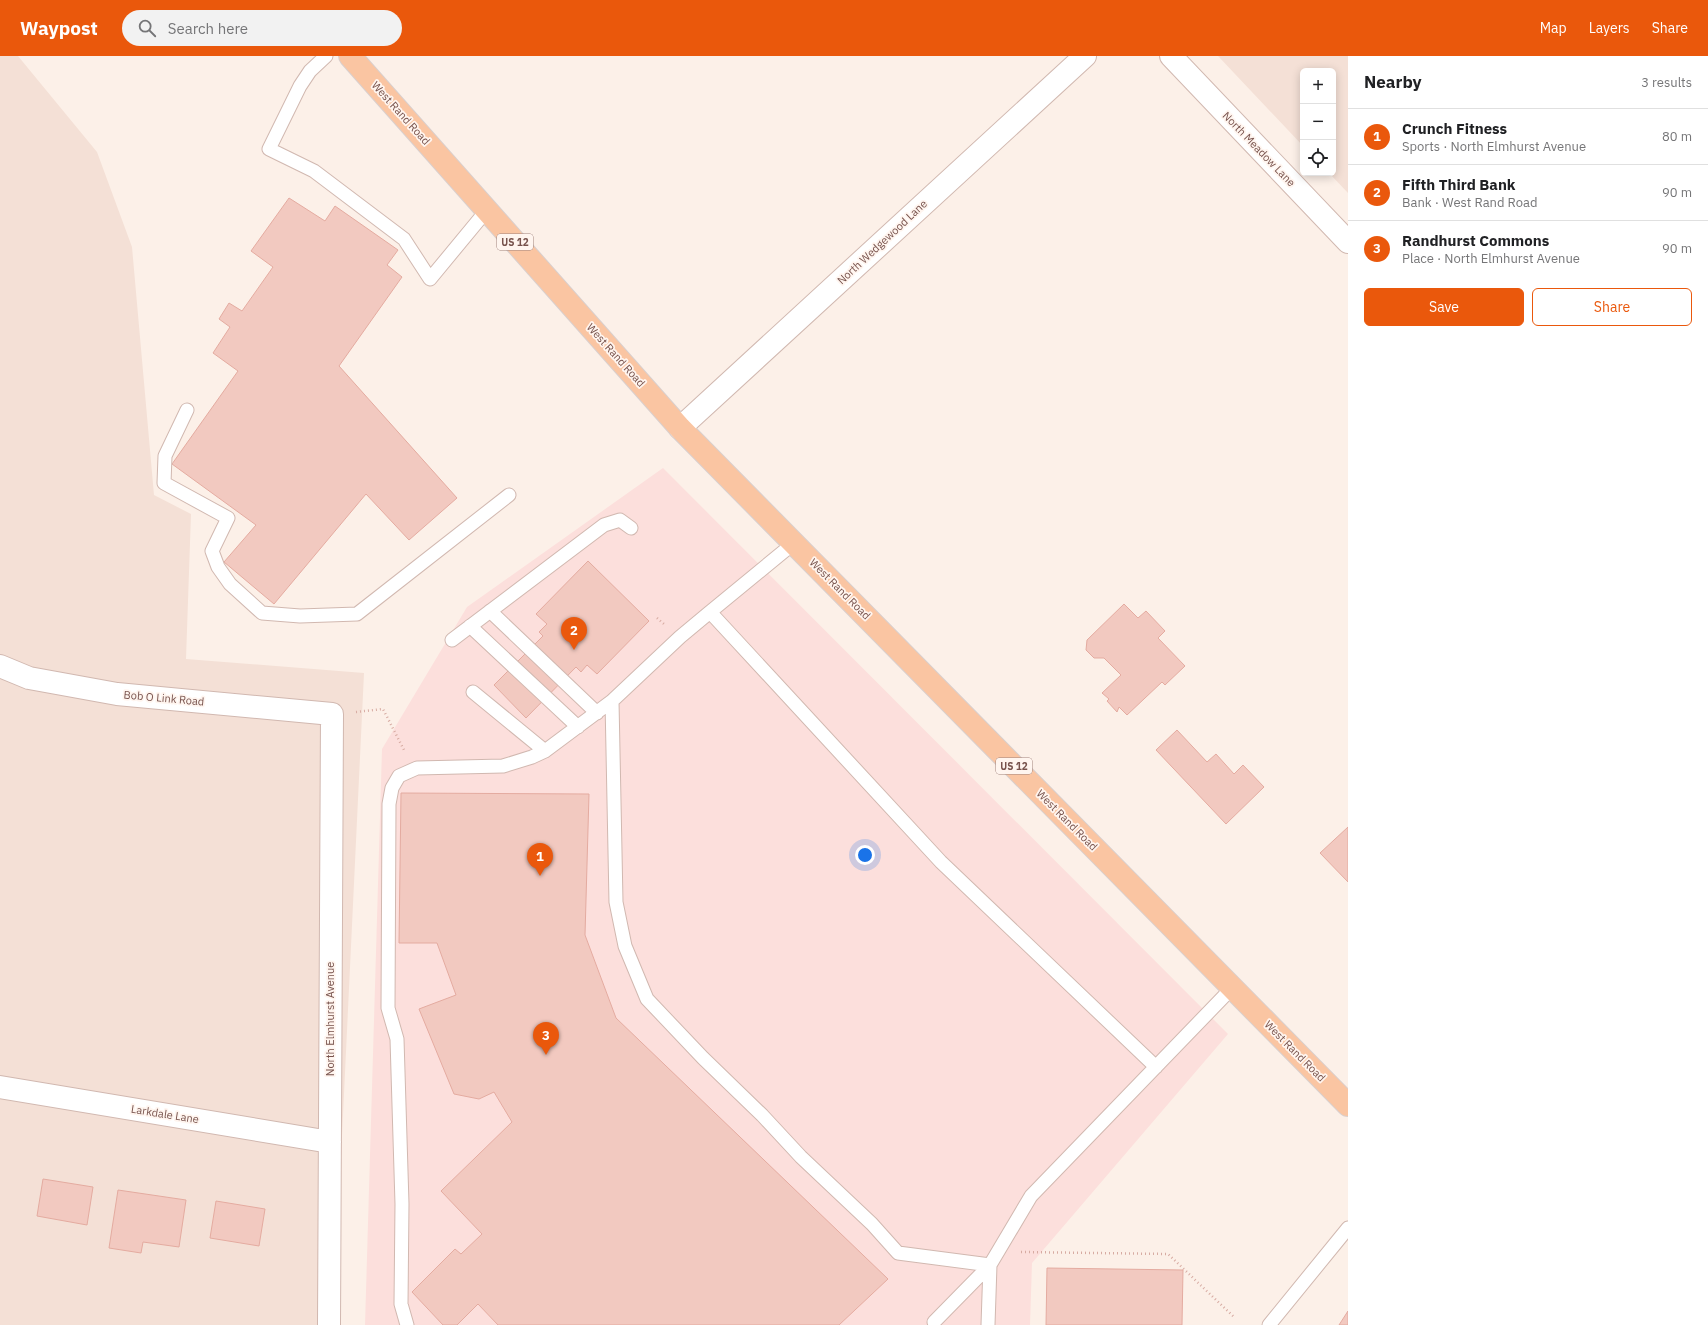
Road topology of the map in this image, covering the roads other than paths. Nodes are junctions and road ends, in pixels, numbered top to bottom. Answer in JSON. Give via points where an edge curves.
{"nodes":[{"id":1,"x":326,"y":56,"type":"edge"},
{"id":2,"x":350,"y":56,"type":"edge"},
{"id":3,"x":1085,"y":56,"type":"edge"},
{"id":4,"x":1171,"y":56,"type":"edge"},
{"id":5,"x":487,"y":210,"type":"junction"},
{"id":6,"x":1348,"y":242,"type":"edge"},
{"id":7,"x":188,"y":410,"type":"dead end"},
{"id":8,"x":680,"y":428,"type":"junction"},
{"id":9,"x":509,"y":495,"type":"dead end"},
{"id":10,"x":631,"y":528,"type":"dead end"},
{"id":11,"x":794,"y":543,"type":"junction"},
{"id":12,"x":490,"y":611,"type":"junction"},
{"id":13,"x":710,"y":612,"type":"junction"},
{"id":14,"x":470,"y":626,"type":"junction"},
{"id":15,"x":452,"y":640,"type":"dead end"},
{"id":16,"x":0,"y":666,"type":"edge"},
{"id":17,"x":473,"y":692,"type":"dead end"},
{"id":18,"x":612,"y":701,"type":"junction"},
{"id":19,"x":597,"y":713,"type":"junction"},
{"id":20,"x":332,"y":714,"type":"joint"},
{"id":21,"x":578,"y":727,"type":"junction"},
{"id":22,"x":544,"y":751,"type":"junction"},
{"id":23,"x":1232,"y":988,"type":"junction"},
{"id":24,"x":1156,"y":1067,"type":"junction"},
{"id":25,"x":0,"y":1087,"type":"edge"},
{"id":26,"x":1348,"y":1105,"type":"edge"},
{"id":27,"x":330,"y":1142,"type":"junction"},
{"id":28,"x":1348,"y":1228,"type":"edge"},
{"id":29,"x":990,"y":1265,"type":"junction"},
{"id":30,"x":934,"y":1322,"type":"dead end"},
{"id":31,"x":329,"y":1325,"type":"edge"},
{"id":32,"x":407,"y":1325,"type":"edge"},
{"id":33,"x":988,"y":1325,"type":"edge"},
{"id":34,"x":1269,"y":1325,"type":"edge"}],
"edges":[{"from":1,"to":5,"type":"lane","via":[[300,86],[269,149],[314,171],[404,239],[430,278]]},
{"from":2,"to":5,"type":"main road","name":"West Rand Road","number":"US 12"},
{"from":3,"to":8,"type":"street","name":"North Wedgewood Lane"},
{"from":4,"to":6,"type":"street","name":"North Meadow Lane"},
{"from":5,"to":8,"type":"main road","name":"West Rand Road","number":"US 12"},
{"from":7,"to":9,"type":"lane","via":[[165,456],[164,483],[228,518],[212,551],[218,567],[230,584],[262,613],[300,616],[357,614]]},
{"from":8,"to":11,"type":"main road","name":"West Rand Road","number":"US 12"},
{"from":10,"to":12,"type":"lane","via":[[620,520],[604,524]]},
{"from":11,"to":13,"type":"lane"},
{"from":11,"to":23,"type":"main road","name":"West Rand Road","number":"US 12"},
{"from":12,"to":14,"type":"lane"},
{"from":12,"to":19,"type":"lane"},
{"from":13,"to":18,"type":"lane"},
{"from":13,"to":24,"type":"lane","via":[[941,862]]},
{"from":14,"to":15,"type":"lane"},
{"from":14,"to":21,"type":"lane"},
{"from":16,"to":20,"type":"street","name":"Bob O Link Road","via":[[28,678],[117,694]]},
{"from":17,"to":22,"type":"lane"},
{"from":18,"to":19,"type":"lane"},
{"from":18,"to":29,"type":"lane","via":[[616,902],[625,946],[647,999],[898,1253]]},
{"from":19,"to":21,"type":"lane"},
{"from":20,"to":27,"type":"street","name":"North Elmhurst Avenue"},
{"from":21,"to":22,"type":"lane"},
{"from":22,"to":32,"type":"lane","via":[[503,766],[414,770],[399,776],[392,788],[389,812],[388,1008],[397,1039],[402,1204],[401,1304]]},
{"from":23,"to":24,"type":"lane"},
{"from":23,"to":26,"type":"main road","name":"West Rand Road","number":"US 12"},
{"from":24,"to":29,"type":"lane","via":[[1031,1196]]},
{"from":25,"to":27,"type":"street","name":"Larkdale Lane"},
{"from":27,"to":31,"type":"street","name":"North Elmhurst Avenue"},
{"from":28,"to":34,"type":"lane"},
{"from":29,"to":30,"type":"lane"},
{"from":29,"to":33,"type":"lane"}]}
